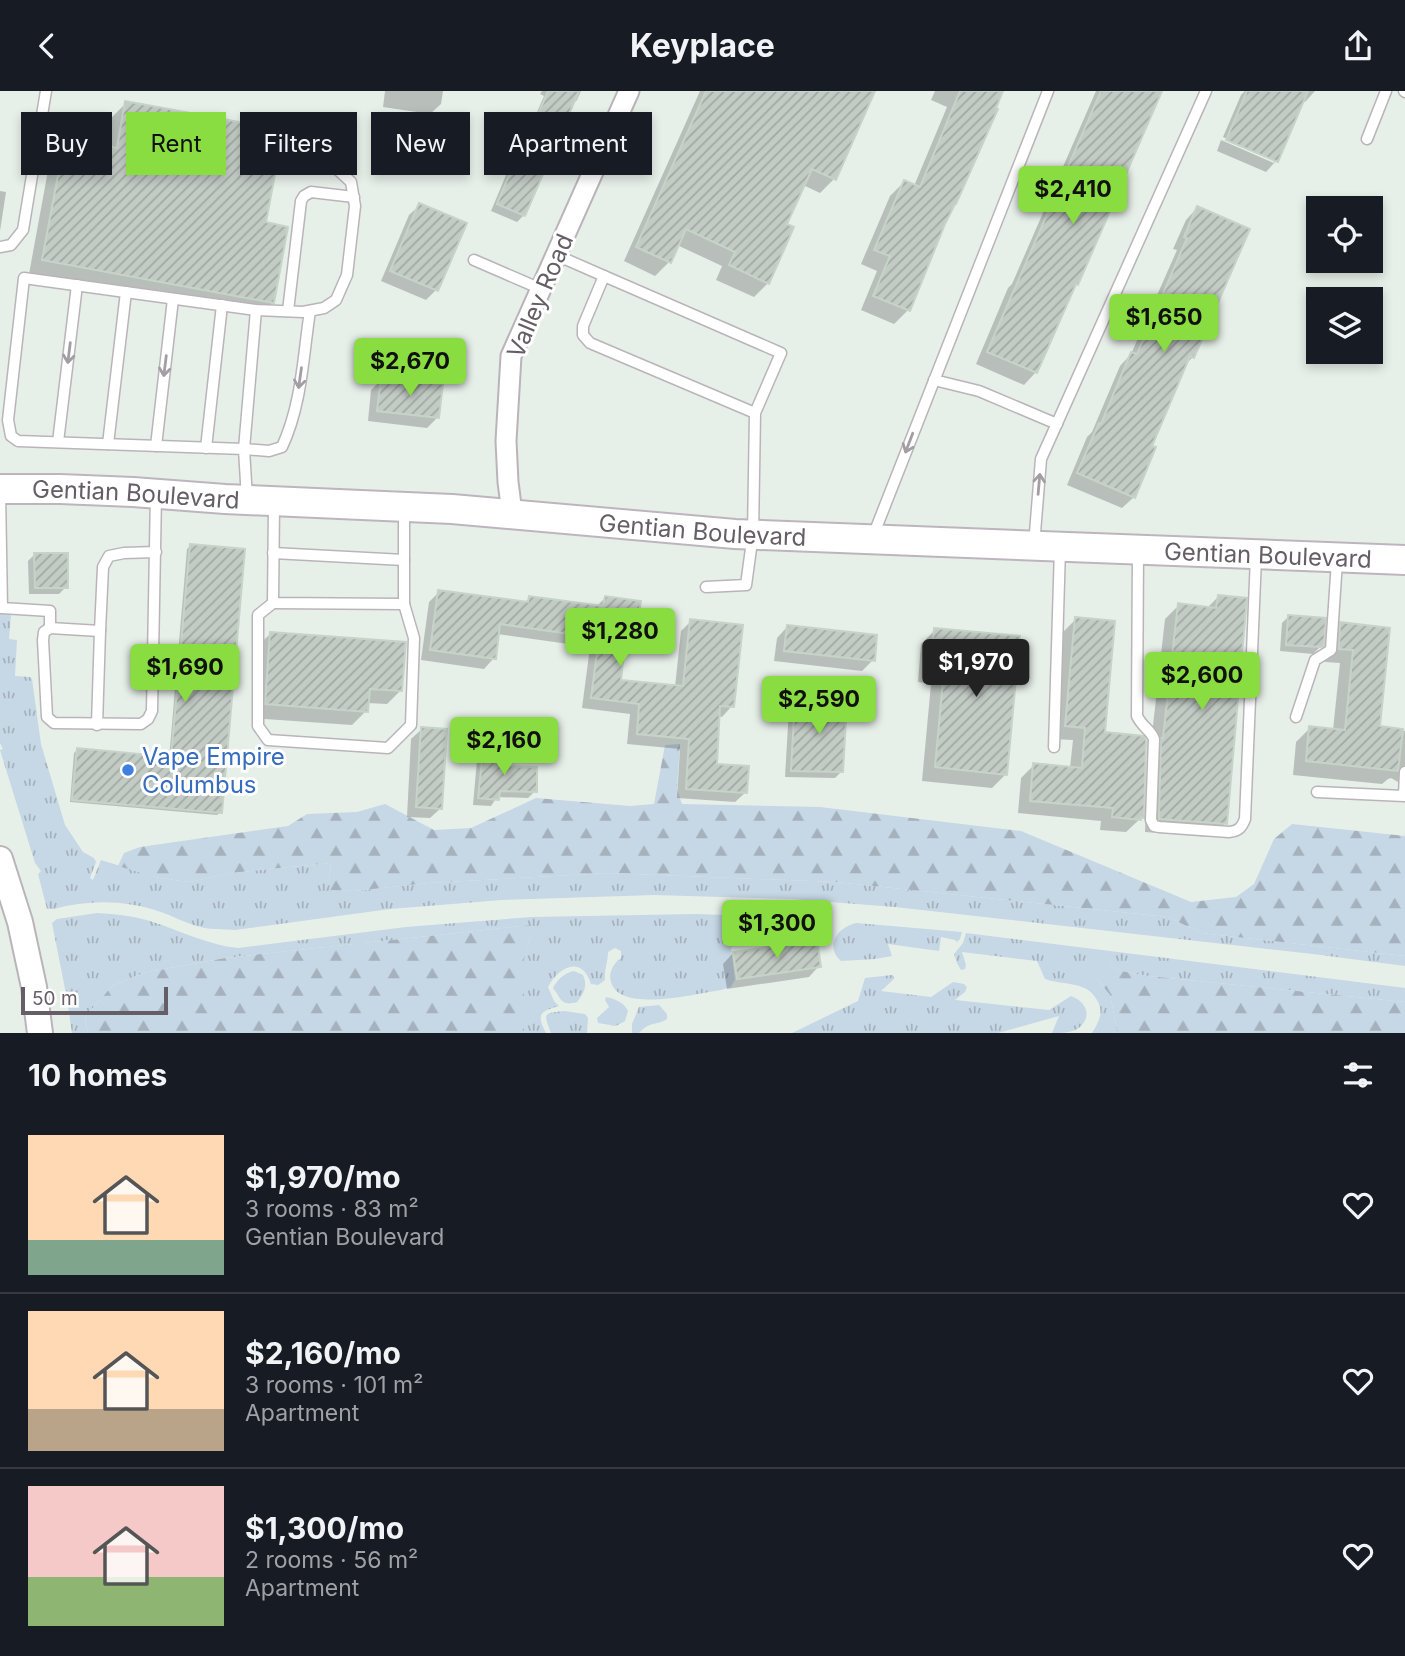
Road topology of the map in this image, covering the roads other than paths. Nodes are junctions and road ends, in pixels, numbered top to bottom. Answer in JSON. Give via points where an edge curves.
{"nodes":[{"id":1,"x":46,"y":91,"type":"edge"},
{"id":2,"x":629,"y":91,"type":"edge"},
{"id":3,"x":1048,"y":91,"type":"edge"},
{"id":4,"x":1206,"y":91,"type":"edge"},
{"id":5,"x":1386,"y":91,"type":"edge"},
{"id":6,"x":1367,"y":139,"type":"dead end"},
{"id":7,"x":343,"y":175,"type":"edge"},
{"id":8,"x":354,"y":197,"type":"junction"},
{"id":9,"x":0,"y":247,"type":"edge"},
{"id":10,"x":556,"y":255,"type":"junction"},
{"id":11,"x":474,"y":260,"type":"dead end"},
{"id":12,"x":604,"y":276,"type":"junction"},
{"id":13,"x":77,"y":285,"type":"junction"},
{"id":14,"x":541,"y":289,"type":"junction"},
{"id":15,"x":126,"y":292,"type":"junction"},
{"id":16,"x":173,"y":299,"type":"junction"},
{"id":17,"x":222,"y":305,"type":"junction"},
{"id":18,"x":256,"y":310,"type":"junction"},
{"id":19,"x":288,"y":311,"type":"junction"},
{"id":20,"x":310,"y":311,"type":"junction"},
{"id":21,"x":934,"y":380,"type":"junction"},
{"id":22,"x":755,"y":413,"type":"junction"},
{"id":23,"x":1056,"y":424,"type":"junction"},
{"id":24,"x":58,"y":442,"type":"junction"},
{"id":25,"x":108,"y":444,"type":"junction"},
{"id":26,"x":156,"y":446,"type":"junction"},
{"id":27,"x":206,"y":447,"type":"junction"},
{"id":28,"x":244,"y":449,"type":"junction"},
{"id":29,"x":0,"y":489,"type":"edge"},
{"id":30,"x":156,"y":494,"type":"junction"},
{"id":31,"x":247,"y":500,"type":"junction"},
{"id":32,"x":275,"y":501,"type":"junction"},
{"id":33,"x":404,"y":506,"type":"junction"},
{"id":34,"x":512,"y":513,"type":"junction"},
{"id":35,"x":753,"y":534,"type":"junction"},
{"id":36,"x":871,"y":540,"type":"junction"},
{"id":37,"x":1047,"y":547,"type":"junction"},
{"id":38,"x":1138,"y":550,"type":"junction"},
{"id":39,"x":156,"y":552,"type":"junction"},
{"id":40,"x":274,"y":553,"type":"junction"},
{"id":41,"x":1256,"y":554,"type":"junction"},
{"id":42,"x":1338,"y":557,"type":"junction"},
{"id":43,"x":404,"y":560,"type":"junction"},
{"id":44,"x":1405,"y":560,"type":"edge"},
{"id":45,"x":706,"y":587,"type":"dead end"},
{"id":46,"x":272,"y":603,"type":"junction"},
{"id":47,"x":404,"y":604,"type":"junction"},
{"id":48,"x":50,"y":628,"type":"junction"},
{"id":49,"x":100,"y":631,"type":"junction"},
{"id":50,"x":1296,"y":717,"type":"dead end"},
{"id":51,"x":97,"y":725,"type":"junction"},
{"id":52,"x":1054,"y":747,"type":"dead end"},
{"id":53,"x":1405,"y":772,"type":"edge"},
{"id":54,"x":1317,"y":792,"type":"dead end"},
{"id":55,"x":0,"y":859,"type":"edge"},
{"id":56,"x":40,"y":1033,"type":"edge"}],
"edges":[{"from":1,"to":9,"type":"lane","via":[[23,230],[11,245]]},
{"from":2,"to":10,"type":"street","name":"Valley Road"},
{"from":3,"to":21,"type":"lane"},
{"from":4,"to":23,"type":"lane"},
{"from":5,"to":6,"type":"lane"},
{"from":7,"to":8,"type":"lane","via":[[351,182]]},
{"from":8,"to":19,"type":"lane","via":[[311,193],[301,201]]},
{"from":8,"to":20,"type":"lane","via":[[348,275],[336,300]]},
{"from":10,"to":12,"type":"lane"},
{"from":10,"to":14,"type":"street","name":"Valley Road"},
{"from":11,"to":14,"type":"lane"},
{"from":12,"to":22,"type":"lane","via":[[583,326],[590,343]]},
{"from":12,"to":22,"type":"lane","via":[[781,353]]},
{"from":13,"to":15,"type":"lane"},
{"from":13,"to":24,"type":"lane","one_way":true},
{"from":13,"to":24,"type":"lane","via":[[24,278],[8,420],[11,436],[18,441]]},
{"from":14,"to":34,"type":"street","name":"Valley Road","via":[[511,356],[506,441]]},
{"from":15,"to":16,"type":"lane"},
{"from":15,"to":25,"type":"lane"},
{"from":16,"to":17,"type":"lane"},
{"from":16,"to":26,"type":"lane","one_way":true},
{"from":17,"to":18,"type":"lane"},
{"from":17,"to":27,"type":"lane"},
{"from":18,"to":19,"type":"lane"},
{"from":18,"to":28,"type":"lane"},
{"from":19,"to":20,"type":"lane"},
{"from":20,"to":28,"type":"lane","one_way":true,"via":[[297,402],[282,447]]},
{"from":21,"to":23,"type":"lane","via":[[979,390]]},
{"from":21,"to":36,"type":"lane","one_way":true},
{"from":22,"to":35,"type":"lane"},
{"from":37,"to":23,"type":"lane","one_way":true,"via":[[1041,459]]},
{"from":24,"to":25,"type":"lane"},
{"from":25,"to":26,"type":"lane"},
{"from":26,"to":27,"type":"lane"},
{"from":27,"to":28,"type":"lane"},
{"from":28,"to":31,"type":"lane"},
{"from":29,"to":30,"type":"main road","name":"Gentian Boulevard"},
{"from":29,"to":48,"type":"lane","via":[[2,608],[50,611]]},
{"from":30,"to":31,"type":"main road","name":"Gentian Boulevard"},
{"from":30,"to":39,"type":"lane"},
{"from":31,"to":32,"type":"main road","name":"Gentian Boulevard"},
{"from":32,"to":33,"type":"main road","name":"Gentian Boulevard"},
{"from":32,"to":40,"type":"lane"},
{"from":33,"to":34,"type":"main road","name":"Gentian Boulevard"},
{"from":33,"to":43,"type":"lane"},
{"from":34,"to":35,"type":"main road","name":"Gentian Boulevard"},
{"from":35,"to":36,"type":"main road","name":"Gentian Boulevard"},
{"from":35,"to":45,"type":"lane","via":[[746,585]]},
{"from":36,"to":37,"type":"main road","name":"Gentian Boulevard"},
{"from":37,"to":38,"type":"main road","name":"Gentian Boulevard"},
{"from":37,"to":52,"type":"lane"},
{"from":38,"to":41,"type":"main road","name":"Gentian Boulevard"},
{"from":38,"to":41,"type":"lane","via":[[1137,716],[1154,740],[1151,820],[1159,827],[1229,832],[1242,827],[1245,818]]},
{"from":39,"to":49,"type":"lane","via":[[109,556],[103,567]]},
{"from":39,"to":51,"type":"lane","via":[[152,712],[141,724]]},
{"from":40,"to":43,"type":"lane"},
{"from":40,"to":46,"type":"lane"},
{"from":41,"to":42,"type":"main road","name":"Gentian Boulevard"},
{"from":42,"to":44,"type":"main road","name":"Gentian Boulevard"},
{"from":42,"to":50,"type":"lane","via":[[1331,650],[1315,660]]},
{"from":43,"to":47,"type":"lane"},
{"from":46,"to":47,"type":"lane"},
{"from":46,"to":47,"type":"lane","via":[[258,615],[258,726],[268,740],[388,748],[411,725],[414,638]]},
{"from":48,"to":49,"type":"lane"},
{"from":48,"to":51,"type":"lane","via":[[43,640],[47,717],[54,723]]},
{"from":49,"to":51,"type":"lane"},
{"from":53,"to":54,"type":"lane","via":[[1404,796]]},
{"from":55,"to":56,"type":"street","via":[[20,922]]}]}
